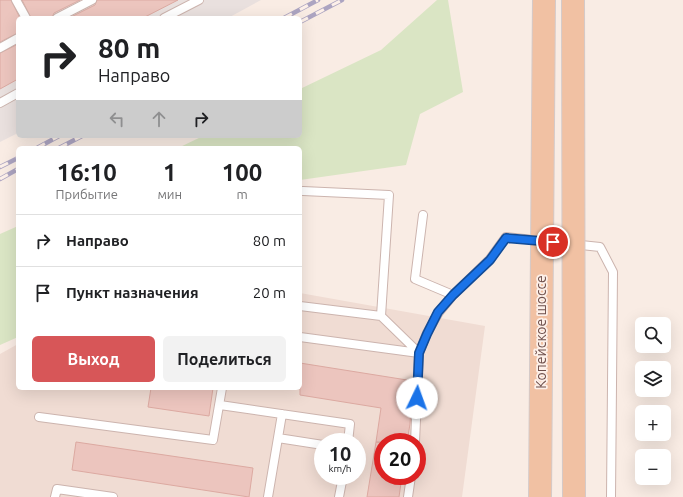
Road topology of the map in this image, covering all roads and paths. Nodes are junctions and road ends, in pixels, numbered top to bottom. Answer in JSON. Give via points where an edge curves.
{"nodes":[{"id":1,"x":16,"y":0,"type":"edge"},
{"id":2,"x":92,"y":0,"type":"edge"},
{"id":3,"x":199,"y":0,"type":"edge"},
{"id":4,"x":544,"y":0,"type":"edge"},
{"id":5,"x":572,"y":0,"type":"edge"},
{"id":6,"x":25,"y":16,"type":"edge"},
{"id":7,"x":61,"y":16,"type":"edge"},
{"id":8,"x":168,"y":16,"type":"edge"},
{"id":9,"x":16,"y":39,"type":"edge"},
{"id":10,"x":0,"y":48,"type":"edge"},
{"id":11,"x":16,"y":94,"type":"edge"},
{"id":12,"x":0,"y":103,"type":"edge"},
{"id":13,"x":303,"y":191,"type":"dead end"},
{"id":14,"x":423,"y":215,"type":"dead end"},
{"id":15,"x":453,"y":295,"type":"junction"},
{"id":16,"x":302,"y":306,"type":"edge"},
{"id":17,"x":381,"y":316,"type":"junction"},
{"id":18,"x":302,"y":337,"type":"edge"},
{"id":19,"x":419,"y":353,"type":"junction"},
{"id":20,"x":222,"y":390,"type":"edge"},
{"id":21,"x":220,"y":405,"type":"junction"},
{"id":22,"x":282,"y":414,"type":"junction"},
{"id":23,"x":39,"y":417,"type":"dead end"},
{"id":24,"x":349,"y":433,"type":"edge"},
{"id":25,"x":415,"y":433,"type":"edge"},
{"id":26,"x":278,"y":438,"type":"junction"},
{"id":27,"x":314,"y":444,"type":"edge"},
{"id":28,"x":341,"y":485,"type":"edge"},
{"id":29,"x":410,"y":485,"type":"edge"},
{"id":30,"x":55,"y":497,"type":"edge"},
{"id":31,"x":113,"y":497,"type":"edge"},
{"id":32,"x":268,"y":497,"type":"edge"},
{"id":33,"x":339,"y":497,"type":"edge"},
{"id":34,"x":408,"y":497,"type":"edge"},
{"id":35,"x":540,"y":497,"type":"edge"},
{"id":36,"x":574,"y":497,"type":"edge"},
{"id":37,"x":611,"y":497,"type":"edge"}],
"edges":[{"from":1,"to":6,"type":"lane"},
{"from":2,"to":7,"type":"lane"},
{"from":3,"to":8,"type":"lane"},
{"from":4,"to":35,"type":"main road","name":"Копейское шоссе","bridge":true},
{"from":5,"to":36,"type":"main road","bridge":true},
{"from":9,"to":10,"type":"lane"},
{"from":11,"to":12,"type":"lane"},
{"from":13,"to":17,"type":"lane","via":[[389,195]]},
{"from":14,"to":15,"type":"lane","via":[[415,279]]},
{"from":15,"to":19,"type":"lane","via":[[438,312]]},
{"from":15,"to":37,"type":"lane","via":[[490,260],[506,238],[600,247],[613,272]]},
{"from":16,"to":17,"type":"lane"},
{"from":17,"to":19,"type":"lane"},
{"from":18,"to":19,"type":"lane"},
{"from":19,"to":25,"type":"lane"},
{"from":20,"to":21,"type":"lane"},
{"from":21,"to":22,"type":"lane"},
{"from":21,"to":23,"type":"lane","via":[[214,440]]},
{"from":22,"to":24,"type":"lane","via":[[350,424]]},
{"from":22,"to":26,"type":"lane"},
{"from":26,"to":27,"type":"lane"},
{"from":26,"to":32,"type":"lane"},
{"from":28,"to":33,"type":"lane"},
{"from":29,"to":34,"type":"lane"},
{"from":30,"to":31,"type":"lane","via":[[57,489]]}]}
